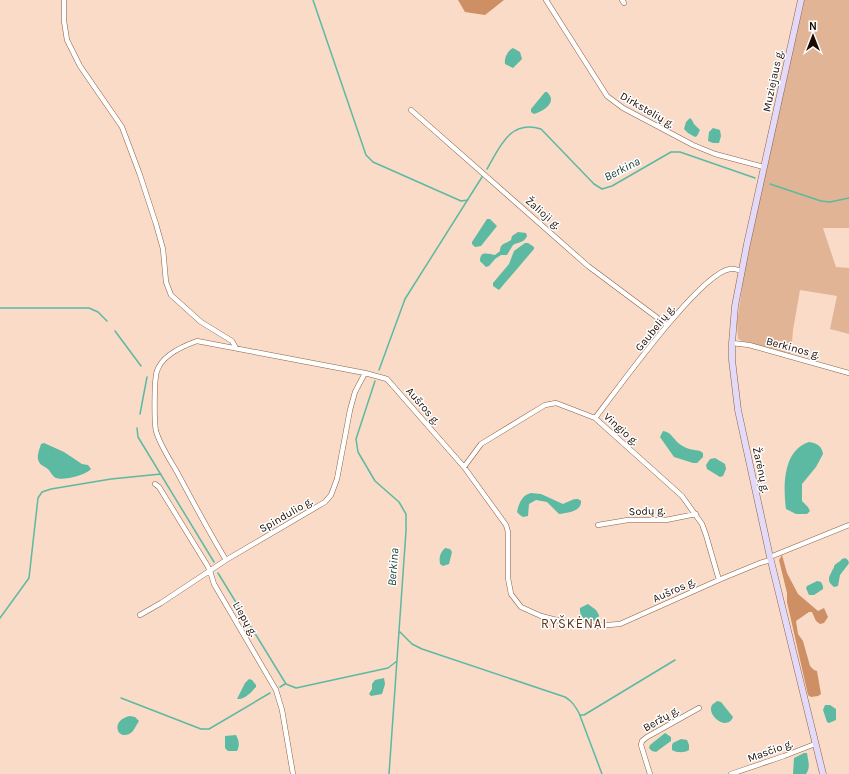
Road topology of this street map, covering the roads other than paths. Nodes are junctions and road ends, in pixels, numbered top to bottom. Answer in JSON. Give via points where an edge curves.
{"nodes":[{"id":1,"x":64,"y":0,"type":"edge"},
{"id":2,"x":546,"y":0,"type":"edge"},
{"id":3,"x":801,"y":0,"type":"edge"},
{"id":4,"x":411,"y":110,"type":"dead end"},
{"id":5,"x":764,"y":167,"type":"junction"},
{"id":6,"x":742,"y":271,"type":"junction"},
{"id":7,"x":667,"y":325,"type":"junction"},
{"id":8,"x":732,"y":343,"type":"junction"},
{"id":9,"x":236,"y":348,"type":"junction"},
{"id":10,"x":365,"y":373,"type":"junction"},
{"id":11,"x":849,"y":373,"type":"edge"},
{"id":12,"x":596,"y":418,"type":"junction"},
{"id":13,"x":464,"y":467,"type":"junction"},
{"id":14,"x":155,"y":484,"type":"dead end"},
{"id":15,"x":696,"y":514,"type":"junction"},
{"id":16,"x":598,"y":525,"type":"dead end"},
{"id":17,"x":849,"y":525,"type":"edge"},
{"id":18,"x":770,"y":559,"type":"junction"},
{"id":19,"x":226,"y":560,"type":"junction"},
{"id":20,"x":210,"y":570,"type":"junction"},
{"id":21,"x":719,"y":580,"type":"junction"},
{"id":22,"x":140,"y":615,"type":"dead end"},
{"id":23,"x":699,"y":708,"type":"dead end"},
{"id":24,"x":815,"y":744,"type":"junction"},
{"id":25,"x":293,"y":774,"type":"edge"},
{"id":26,"x":650,"y":774,"type":"edge"},
{"id":27,"x":731,"y":774,"type":"edge"},
{"id":28,"x":823,"y":774,"type":"edge"}],
"edges":[{"from":1,"to":9,"type":"street","via":[[67,40],[80,66],[122,127],[140,175],[163,249],[166,282],[171,295],[201,322],[232,341]]},
{"from":2,"to":5,"type":"street","name":"Dirkstelių g.","via":[[607,96],[623,108],[693,145],[715,154]]},
{"from":3,"to":5,"type":"main road","name":"Muziejaus g."},
{"from":4,"to":7,"type":"street","name":"Žalioji g.","via":[[588,266]]},
{"from":5,"to":6,"type":"main road","name":"Žarėnų g."},
{"from":6,"to":7,"type":"street","name":"Gaubelių g.","via":[[730,269],[714,276]]},
{"from":6,"to":8,"type":"main road","name":"Žarėnų g.","via":[[735,306]]},
{"from":7,"to":12,"type":"street","name":"Gaubelių g."},
{"from":8,"to":11,"type":"street","name":"Berkinos g.","via":[[749,345]]},
{"from":8,"to":18,"type":"main road","name":"Žarėnų g.","via":[[738,410]]},
{"from":9,"to":10,"type":"street","name":"Aušros g."},
{"from":9,"to":19,"type":"street","name":"Aušros g.","via":[[197,341],[181,347],[163,361],[156,371],[157,433]]},
{"from":10,"to":13,"type":"street","name":"Aušros g.","via":[[387,379]]},
{"from":10,"to":19,"type":"street","name":"Spindulio g.","via":[[355,392],[350,410],[332,495],[325,502]]},
{"from":12,"to":13,"type":"street","name":"Vingio g.","via":[[556,403],[545,405],[481,444]]},
{"from":12,"to":15,"type":"street","name":"Vingio g.","via":[[682,496]]},
{"from":13,"to":21,"type":"street","name":"Aušros g.","via":[[506,525],[508,578],[512,594],[521,607],[541,616],[595,626],[620,624]]},
{"from":14,"to":20,"type":"street","name":"Liepų g."},
{"from":15,"to":16,"type":"street","name":"Sodų g.","via":[[666,520],[628,520]]},
{"from":15,"to":21,"type":"street","name":"Vingio g.","via":[[706,535]]},
{"from":17,"to":18,"type":"street","name":"Aušros g."},
{"from":18,"to":21,"type":"street","name":"Aušros g."},
{"from":18,"to":24,"type":"main road","name":"Žarėnų g."},
{"from":19,"to":20,"type":"street","name":"Spindulio g."},
{"from":20,"to":22,"type":"street","name":"Spindulio g.","via":[[161,604]]},
{"from":20,"to":25,"type":"street","name":"Liepų g.","via":[[214,584],[276,690]]},
{"from":23,"to":26,"type":"street","name":"Beržų g.","via":[[642,741]]},
{"from":24,"to":27,"type":"street","name":"Masčio g."},
{"from":24,"to":28,"type":"main road","name":"Žarėnų g."}]}
